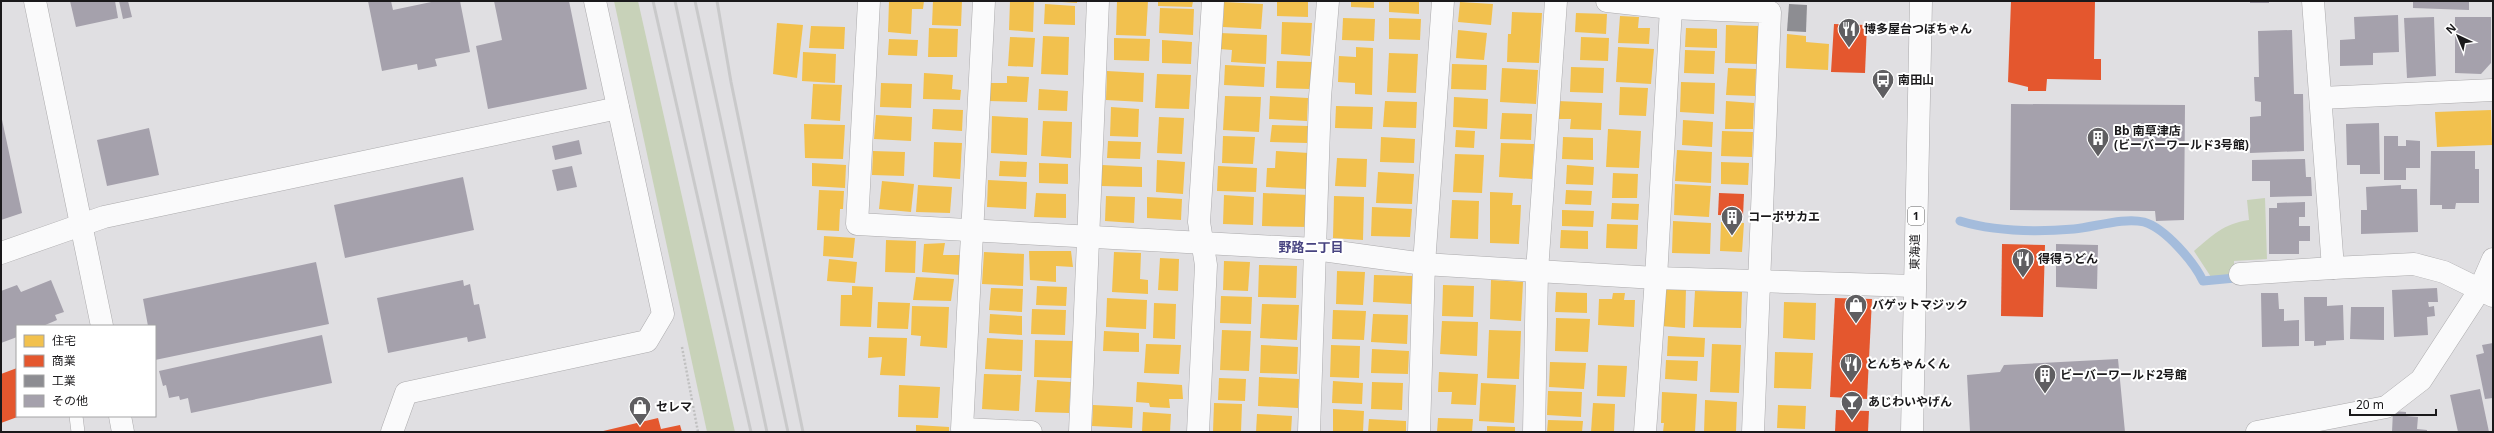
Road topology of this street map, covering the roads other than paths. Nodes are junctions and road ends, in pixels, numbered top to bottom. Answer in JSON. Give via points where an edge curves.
{"nodes":[{"id":1,"x":35,"y":1,"type":"edge"},
{"id":2,"x":595,"y":1,"type":"edge"},
{"id":3,"x":870,"y":1,"type":"edge"},
{"id":4,"x":984,"y":1,"type":"edge"},
{"id":5,"x":1098,"y":1,"type":"edge"},
{"id":6,"x":1213,"y":1,"type":"edge"},
{"id":7,"x":1328,"y":1,"type":"edge"},
{"id":8,"x":1443,"y":1,"type":"edge"},
{"id":9,"x":1556,"y":1,"type":"edge"},
{"id":10,"x":1608,"y":1,"type":"edge"},
{"id":11,"x":1921,"y":1,"type":"edge"},
{"id":12,"x":2312,"y":1,"type":"edge"},
{"id":13,"x":1671,"y":8,"type":"junction"},
{"id":14,"x":2493,"y":90,"type":"edge"},
{"id":15,"x":2321,"y":98,"type":"junction"},
{"id":16,"x":618,"y":108,"type":"junction"},
{"id":17,"x":81,"y":225,"type":"junction"},
{"id":18,"x":973,"y":230,"type":"junction"},
{"id":19,"x":1089,"y":237,"type":"junction"},
{"id":20,"x":1203,"y":244,"type":"junction"},
{"id":21,"x":1315,"y":249,"type":"junction"},
{"id":22,"x":1,"y":253,"type":"edge"},
{"id":23,"x":2493,"y":259,"type":"edge"},
{"id":24,"x":1424,"y":264,"type":"junction"},
{"id":25,"x":2333,"y":268,"type":"junction"},
{"id":26,"x":1537,"y":271,"type":"junction"},
{"id":27,"x":2240,"y":274,"type":"dead end"},
{"id":28,"x":1656,"y":278,"type":"junction"},
{"id":29,"x":1760,"y":280,"type":"junction"},
{"id":30,"x":1914,"y":286,"type":"junction"},
{"id":31,"x":2486,"y":293,"type":"edge"},
{"id":32,"x":102,"y":325,"type":"edge"},
{"id":33,"x":76,"y":417,"type":"edge"},
{"id":34,"x":120,"y":417,"type":"edge"},
{"id":35,"x":78,"y":432,"type":"edge"},
{"id":36,"x":123,"y":432,"type":"edge"},
{"id":37,"x":392,"y":432,"type":"edge"},
{"id":38,"x":1031,"y":432,"type":"edge"},
{"id":39,"x":1080,"y":432,"type":"edge"},
{"id":40,"x":1198,"y":432,"type":"edge"},
{"id":41,"x":1309,"y":432,"type":"edge"},
{"id":42,"x":1419,"y":432,"type":"edge"},
{"id":43,"x":1534,"y":432,"type":"edge"},
{"id":44,"x":1645,"y":432,"type":"edge"},
{"id":45,"x":1753,"y":432,"type":"edge"},
{"id":46,"x":1912,"y":432,"type":"edge"},
{"id":47,"x":2258,"y":432,"type":"edge"}],
"edges":[{"from":1,"to":17,"type":"main road"},
{"from":2,"to":16,"type":"main road"},
{"from":3,"to":18,"type":"main road","via":[[857,224]]},
{"from":4,"to":18,"type":"main road"},
{"from":5,"to":19,"type":"main road"},
{"from":6,"to":20,"type":"main road","via":[[1199,222]]},
{"from":7,"to":21,"type":"main road","via":[[1320,97]]},
{"from":8,"to":24,"type":"main road"},
{"from":9,"to":26,"type":"main road"},
{"from":10,"to":13,"type":"main road"},
{"from":11,"to":30,"type":"main road","name":"東海道","number":"1"},
{"from":12,"to":15,"type":"main road"},
{"from":13,"to":28,"type":"main road"},
{"from":13,"to":29,"type":"main road","via":[[1770,12]]},
{"from":14,"to":15,"type":"main road"},
{"from":15,"to":25,"type":"main road"},
{"from":16,"to":17,"type":"main road","via":[[112,215]]},
{"from":16,"to":37,"type":"main road","via":[[663,314],[647,341],[406,393]]},
{"from":17,"to":22,"type":"main road"},
{"from":17,"to":32,"type":"main road"},
{"from":18,"to":19,"type":"main road"},
{"from":18,"to":38,"type":"main road","via":[[962,429]]},
{"from":19,"to":20,"type":"main road"},
{"from":19,"to":39,"type":"main road"},
{"from":20,"to":21,"type":"main road"},
{"from":20,"to":40,"type":"main road","via":[[1206,265]]},
{"from":21,"to":24,"type":"main road"},
{"from":21,"to":41,"type":"main road"},
{"from":23,"to":31,"type":"main road"},
{"from":24,"to":26,"type":"main road"},
{"from":24,"to":42,"type":"main road"},
{"from":25,"to":27,"type":"main road"},
{"from":25,"to":31,"type":"main road","via":[[2414,264],[2444,272]]},
{"from":26,"to":28,"type":"main road"},
{"from":26,"to":43,"type":"main road"},
{"from":28,"to":29,"type":"main road"},
{"from":28,"to":44,"type":"main road"},
{"from":29,"to":30,"type":"main road"},
{"from":29,"to":45,"type":"main road"},
{"from":30,"to":46,"type":"main road","name":"東海道","number":"1"},
{"from":31,"to":47,"type":"main road","via":[[2421,380],[2386,407]]},
{"from":33,"to":35,"type":"lane"},
{"from":34,"to":36,"type":"main road"}]}
